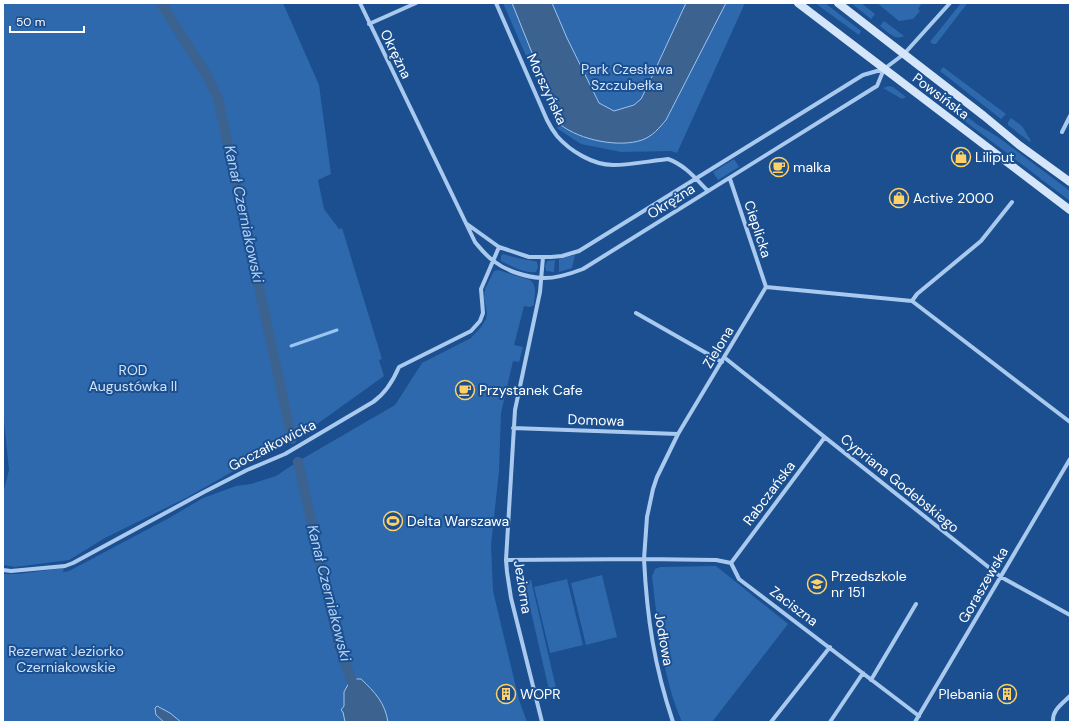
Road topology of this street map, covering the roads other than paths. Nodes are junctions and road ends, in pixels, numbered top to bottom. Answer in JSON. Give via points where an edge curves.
{"nodes":[{"id":1,"x":360,"y":3,"type":"edge"},
{"id":2,"x":416,"y":3,"type":"edge"},
{"id":3,"x":496,"y":3,"type":"edge"},
{"id":4,"x":798,"y":3,"type":"edge"},
{"id":5,"x":838,"y":3,"type":"edge"},
{"id":6,"x":950,"y":3,"type":"edge"},
{"id":7,"x":369,"y":24,"type":"junction"},
{"id":8,"x":904,"y":54,"type":"junction"},
{"id":9,"x":884,"y":69,"type":"junction"},
{"id":10,"x":1070,"y":116,"type":"edge"},
{"id":11,"x":1062,"y":132,"type":"dead end"},
{"id":12,"x":695,"y":178,"type":"junction"},
{"id":13,"x":730,"y":179,"type":"junction"},
{"id":14,"x":1070,"y":182,"type":"edge"},
{"id":15,"x":708,"y":191,"type":"junction"},
{"id":16,"x":1012,"y":202,"type":"dead end"},
{"id":17,"x":1070,"y":210,"type":"edge"},
{"id":18,"x":465,"y":222,"type":"junction"},
{"id":19,"x":498,"y":247,"type":"junction"},
{"id":20,"x":543,"y":258,"type":"junction"},
{"id":21,"x":493,"y":261,"type":"junction"},
{"id":22,"x":541,"y":278,"type":"junction"},
{"id":23,"x":766,"y":287,"type":"junction"},
{"id":24,"x":912,"y":301,"type":"junction"},
{"id":25,"x":636,"y":313,"type":"dead end"},
{"id":26,"x":723,"y":360,"type":"junction"},
{"id":27,"x":1070,"y":422,"type":"edge"},
{"id":28,"x":513,"y":428,"type":"junction"},
{"id":29,"x":678,"y":434,"type":"junction"},
{"id":30,"x":825,"y":437,"type":"junction"},
{"id":31,"x":1070,"y":459,"type":"edge"},
{"id":32,"x":644,"y":559,"type":"junction"},
{"id":33,"x":506,"y":560,"type":"junction"},
{"id":34,"x":731,"y":563,"type":"junction"},
{"id":35,"x":3,"y":570,"type":"edge"},
{"id":36,"x":1001,"y":577,"type":"junction"},
{"id":37,"x":916,"y":604,"type":"dead end"},
{"id":38,"x":1070,"y":614,"type":"edge"},
{"id":39,"x":830,"y":647,"type":"junction"},
{"id":40,"x":863,"y":673,"type":"junction"},
{"id":41,"x":871,"y":680,"type":"junction"},
{"id":42,"x":1070,"y":696,"type":"edge"},
{"id":43,"x":919,"y":716,"type":"junction"},
{"id":44,"x":542,"y":722,"type":"edge"},
{"id":45,"x":674,"y":722,"type":"edge"},
{"id":46,"x":771,"y":722,"type":"edge"},
{"id":47,"x":830,"y":722,"type":"edge"},
{"id":48,"x":915,"y":722,"type":"edge"},
{"id":49,"x":1054,"y":722,"type":"edge"}],
"edges":[{"from":1,"to":7,"type":"street","name":"Okrężna"},
{"from":2,"to":7,"type":"street"},
{"from":3,"to":12,"type":"street","name":"Morszyńska","via":[[547,120],[568,147],[597,162],[612,165],[668,159]]},
{"from":4,"to":9,"type":"main road","name":"Powsińska"},
{"from":5,"to":8,"type":"main road","name":"Powsińska"},
{"from":6,"to":8,"type":"street","name":"Okrężna"},
{"from":7,"to":18,"type":"street","name":"Okrężna"},
{"from":8,"to":9,"type":"street","name":"Okrężna"},
{"from":8,"to":14,"type":"main road","name":"Powsińska"},
{"from":9,"to":12,"type":"street","name":"Okrężna","via":[[863,75]]},
{"from":9,"to":13,"type":"street","name":"Okrężna","via":[[877,86]]},
{"from":9,"to":17,"type":"main road","name":"Powsińska"},
{"from":10,"to":11,"type":"street"},
{"from":12,"to":15,"type":"street","name":"Morszyńska"},
{"from":12,"to":20,"type":"street","name":"Okrężna","via":[[579,251]]},
{"from":13,"to":15,"type":"street","name":"Okrężna"},
{"from":13,"to":23,"type":"street","name":"Cieplicka"},
{"from":15,"to":22,"type":"street","name":"Okrężna","via":[[583,269]]},
{"from":16,"to":24,"type":"street","via":[[981,241],[917,294]]},
{"from":18,"to":19,"type":"street","name":"Okrężna"},
{"from":18,"to":21,"type":"street","name":"Okrężna","via":[[475,242]]},
{"from":19,"to":20,"type":"street","name":"Okrężna","via":[[529,257]]},
{"from":19,"to":21,"type":"street","name":"Goczałkowicka"},
{"from":20,"to":22,"type":"street","name":"Jeziorna"},
{"from":21,"to":22,"type":"street","name":"Okrężna","via":[[517,273]]},
{"from":21,"to":35,"type":"street","name":"Goczałkowicka","via":[[481,289],[483,313],[480,321],[471,331],[399,367],[387,389],[373,402],[286,454],[204,492],[73,563],[65,566]]},
{"from":22,"to":28,"type":"street","name":"Jeziorna","via":[[540,293],[516,399]]},
{"from":23,"to":24,"type":"street"},
{"from":23,"to":26,"type":"street","name":"Zielona"},
{"from":24,"to":27,"type":"street"},
{"from":25,"to":26,"type":"street","name":"Cypriana Godebskiego"},
{"from":26,"to":29,"type":"street","name":"Zielona"},
{"from":26,"to":30,"type":"street","name":"Cypriana Godebskiego"},
{"from":28,"to":29,"type":"street","name":"Domowa"},
{"from":28,"to":33,"type":"street","name":"Jeziorna"},
{"from":29,"to":32,"type":"street","name":"Zielona","via":[[653,489],[647,517]]},
{"from":30,"to":34,"type":"street","name":"Rabczańska"},
{"from":30,"to":36,"type":"street","name":"Cypriana Godebskiego"},
{"from":31,"to":36,"type":"street","name":"Goraszewska"},
{"from":32,"to":33,"type":"street"},
{"from":32,"to":34,"type":"street","via":[[716,560]]},
{"from":32,"to":45,"type":"street","name":"Jodłowa","via":[[651,636],[659,676]]},
{"from":33,"to":44,"type":"street","name":"Jeziorna","via":[[511,598]]},
{"from":34,"to":39,"type":"street","name":"Zaciszna","via":[[739,579]]},
{"from":36,"to":38,"type":"street","name":"Cypriana Godebskiego"},
{"from":36,"to":43,"type":"street","name":"Goraszewska"},
{"from":37,"to":41,"type":"street"},
{"from":39,"to":40,"type":"street","name":"Zaciszna"},
{"from":39,"to":46,"type":"street"},
{"from":40,"to":41,"type":"street","name":"Zaciszna"},
{"from":40,"to":47,"type":"street"},
{"from":41,"to":43,"type":"street","name":"Zaciszna"},
{"from":42,"to":49,"type":"street","via":[[1054,712]]},
{"from":43,"to":48,"type":"street","name":"Goraszewska"}]}
